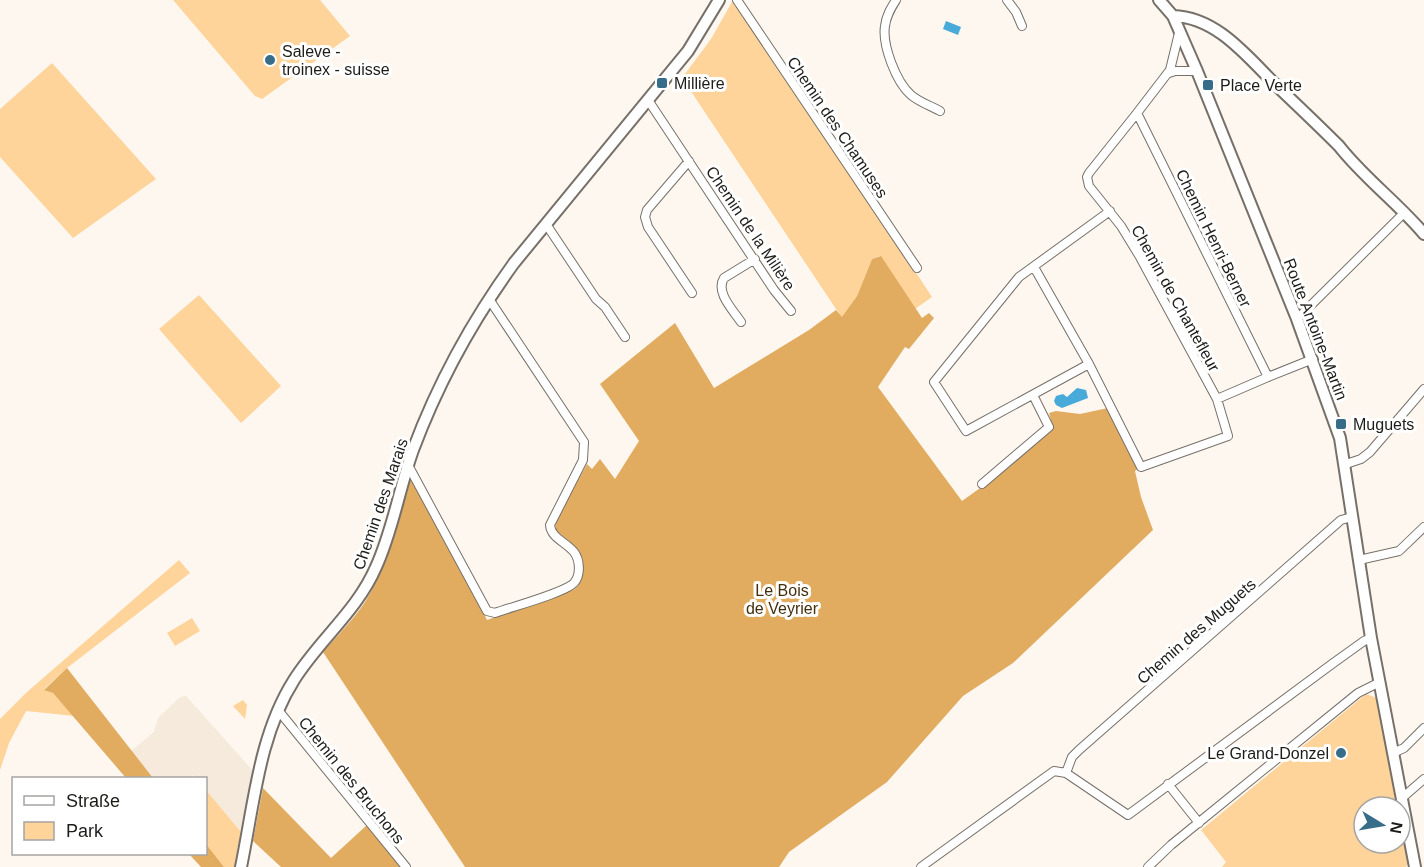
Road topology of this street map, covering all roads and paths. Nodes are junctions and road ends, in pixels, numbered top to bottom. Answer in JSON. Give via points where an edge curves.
{"nodes":[{"id":1,"x":719,"y":0,"type":"edge"},
{"id":2,"x":737,"y":0,"type":"edge"},
{"id":3,"x":896,"y":0,"type":"edge"},
{"id":4,"x":1007,"y":0,"type":"edge"},
{"id":5,"x":1159,"y":0,"type":"edge"},
{"id":6,"x":1173,"y":16,"type":"junction"},
{"id":7,"x":1022,"y":26,"type":"dead end"},
{"id":8,"x":1179,"y":30,"type":"junction"},
{"id":9,"x":1197,"y":71,"type":"junction"},
{"id":10,"x":1169,"y":73,"type":"junction"},
{"id":11,"x":648,"y":100,"type":"junction"},
{"id":12,"x":940,"y":111,"type":"dead end"},
{"id":13,"x":1137,"y":113,"type":"junction"},
{"id":14,"x":689,"y":160,"type":"junction"},
{"id":15,"x":1110,"y":211,"type":"junction"},
{"id":16,"x":1405,"y":212,"type":"junction"},
{"id":17,"x":546,"y":224,"type":"junction"},
{"id":18,"x":1424,"y":234,"type":"edge"},
{"id":19,"x":755,"y":259,"type":"junction"},
{"id":20,"x":1034,"y":267,"type":"junction"},
{"id":21,"x":917,"y":268,"type":"dead end"},
{"id":22,"x":692,"y":292,"type":"dead end"},
{"id":23,"x":489,"y":299,"type":"junction"},
{"id":24,"x":792,"y":311,"type":"dead end"},
{"id":25,"x":1297,"y":319,"type":"junction"},
{"id":26,"x":741,"y":322,"type":"dead end"},
{"id":27,"x":626,"y":337,"type":"dead end"},
{"id":28,"x":1313,"y":359,"type":"junction"},
{"id":29,"x":1089,"y":364,"type":"junction"},
{"id":30,"x":1268,"y":377,"type":"junction"},
{"id":31,"x":1424,"y":389,"type":"edge"},
{"id":32,"x":1033,"y":395,"type":"junction"},
{"id":33,"x":1217,"y":399,"type":"junction"},
{"id":34,"x":1346,"y":464,"type":"junction"},
{"id":35,"x":408,"y":465,"type":"junction"},
{"id":36,"x":982,"y":484,"type":"dead end"},
{"id":37,"x":1352,"y":517,"type":"junction"},
{"id":38,"x":1424,"y":527,"type":"edge"},
{"id":39,"x":1359,"y":560,"type":"junction"},
{"id":40,"x":1371,"y":638,"type":"junction"},
{"id":41,"x":1380,"y":682,"type":"junction"},
{"id":42,"x":278,"y":710,"type":"junction"},
{"id":43,"x":1424,"y":728,"type":"edge"},
{"id":44,"x":1393,"y":753,"type":"junction"},
{"id":45,"x":1066,"y":773,"type":"junction"},
{"id":46,"x":1424,"y":780,"type":"edge"},
{"id":47,"x":1169,"y":783,"type":"junction"},
{"id":48,"x":1401,"y":795,"type":"edge"},
{"id":49,"x":1406,"y":795,"type":"edge"},
{"id":50,"x":1199,"y":823,"type":"junction"},
{"id":51,"x":1412,"y":851,"type":"edge"},
{"id":52,"x":241,"y":867,"type":"edge"},
{"id":53,"x":406,"y":867,"type":"edge"},
{"id":54,"x":921,"y":867,"type":"edge"},
{"id":55,"x":1148,"y":867,"type":"edge"},
{"id":56,"x":1415,"y":867,"type":"edge"}],
"edges":[{"from":1,"to":11,"type":"street","name":"Chemin des Marais","via":[[694,44]]},
{"from":2,"to":21,"type":"street","name":"Chemin des Chamuses"},
{"from":3,"to":12,"type":"street","via":[[885,30],[889,55],[912,95]]},
{"from":4,"to":7,"type":"street"},
{"from":5,"to":6,"type":"street","name":"Route Antoine-Martin"},
{"from":6,"to":8,"type":"street","name":"Route Antoine-Martin"},
{"from":6,"to":16,"type":"street","via":[[1202,23],[1238,46]]},
{"from":8,"to":9,"type":"street","name":"Route Antoine-Martin"},
{"from":8,"to":10,"type":"street"},
{"from":9,"to":10,"type":"street"},
{"from":9,"to":25,"type":"street","name":"Route Antoine-Martin"},
{"from":10,"to":13,"type":"street"},
{"from":11,"to":14,"type":"street","name":"Chemin de la Milière"},
{"from":11,"to":17,"type":"street","name":"Chemin des Marais"},
{"from":13,"to":15,"type":"street","name":"Chemin de Chantefleur","via":[[1087,177],[1089,186]]},
{"from":13,"to":30,"type":"street","name":"Chemin Henri-Berner"},
{"from":14,"to":19,"type":"street","name":"Chemin de la Milière"},
{"from":14,"to":22,"type":"street","name":"Chemin de la Milière","via":[[645,217]]},
{"from":15,"to":20,"type":"street"},
{"from":15,"to":33,"type":"street","name":"Chemin de Chantefleur","via":[[1140,256]]},
{"from":16,"to":18,"type":"street"},
{"from":16,"to":25,"type":"street"},
{"from":17,"to":23,"type":"street","name":"Chemin des Marais"},
{"from":17,"to":27,"type":"street"},
{"from":19,"to":24,"type":"street","name":"Chemin de la Milière"},
{"from":19,"to":26,"type":"street","via":[[721,282],[722,294]]},
{"from":20,"to":29,"type":"street","name":"Chemin de Chantefleur"},
{"from":20,"to":32,"type":"street","via":[[1014,283],[934,382],[966,431]]},
{"from":23,"to":35,"type":"street","name":"Chemin des Marais","via":[[442,383]]},
{"from":23,"to":35,"type":"street","via":[[582,437],[588,456],[549,525],[552,533],[575,554],[579,564],[576,580],[543,597],[495,613],[487,611]]},
{"from":25,"to":28,"type":"street","name":"Route Antoine-Martin"},
{"from":28,"to":30,"type":"street"},
{"from":28,"to":34,"type":"street","name":"Route Antoine-Martin"},
{"from":29,"to":32,"type":"street"},
{"from":29,"to":33,"type":"street","name":"Chemin de Chantefleur","via":[[1141,467],[1228,436]]},
{"from":30,"to":33,"type":"street"},
{"from":31,"to":34,"type":"street","via":[[1370,452]]},
{"from":32,"to":36,"type":"street","via":[[1049,427]]},
{"from":34,"to":37,"type":"street","name":"Route Antoine-Martin"},
{"from":35,"to":42,"type":"street","name":"Chemin des Marais","via":[[385,547],[369,582],[301,670]]},
{"from":37,"to":39,"type":"street","name":"Route Antoine-Martin"},
{"from":37,"to":45,"type":"street","name":"Chemin des Muguets","via":[[1341,520],[1079,750]]},
{"from":38,"to":39,"type":"street","via":[[1399,551]]},
{"from":39,"to":40,"type":"street","name":"Route Antoine-Martin"},
{"from":40,"to":41,"type":"street","name":"Route Antoine-Martin"},
{"from":40,"to":47,"type":"street"},
{"from":41,"to":44,"type":"street","name":"Route Antoine-Martin"},
{"from":41,"to":50,"type":"street","via":[[1358,693]]},
{"from":42,"to":52,"type":"street","name":"Chemin des Marais","via":[[264,751]]},
{"from":42,"to":53,"type":"street","name":"Chemin des Bruchons"},
{"from":43,"to":44,"type":"street","via":[[1404,748]]},
{"from":44,"to":48,"type":"street","name":"Route Antoine-Martin"},
{"from":45,"to":47,"type":"street","via":[[1128,815]]},
{"from":45,"to":54,"type":"street","via":[[1054,771],[1043,776]]},
{"from":46,"to":49,"type":"street"},
{"from":47,"to":50,"type":"street"},
{"from":50,"to":55,"type":"street"},
{"from":51,"to":56,"type":"street","name":"Route Antoine-Martin"}]}
